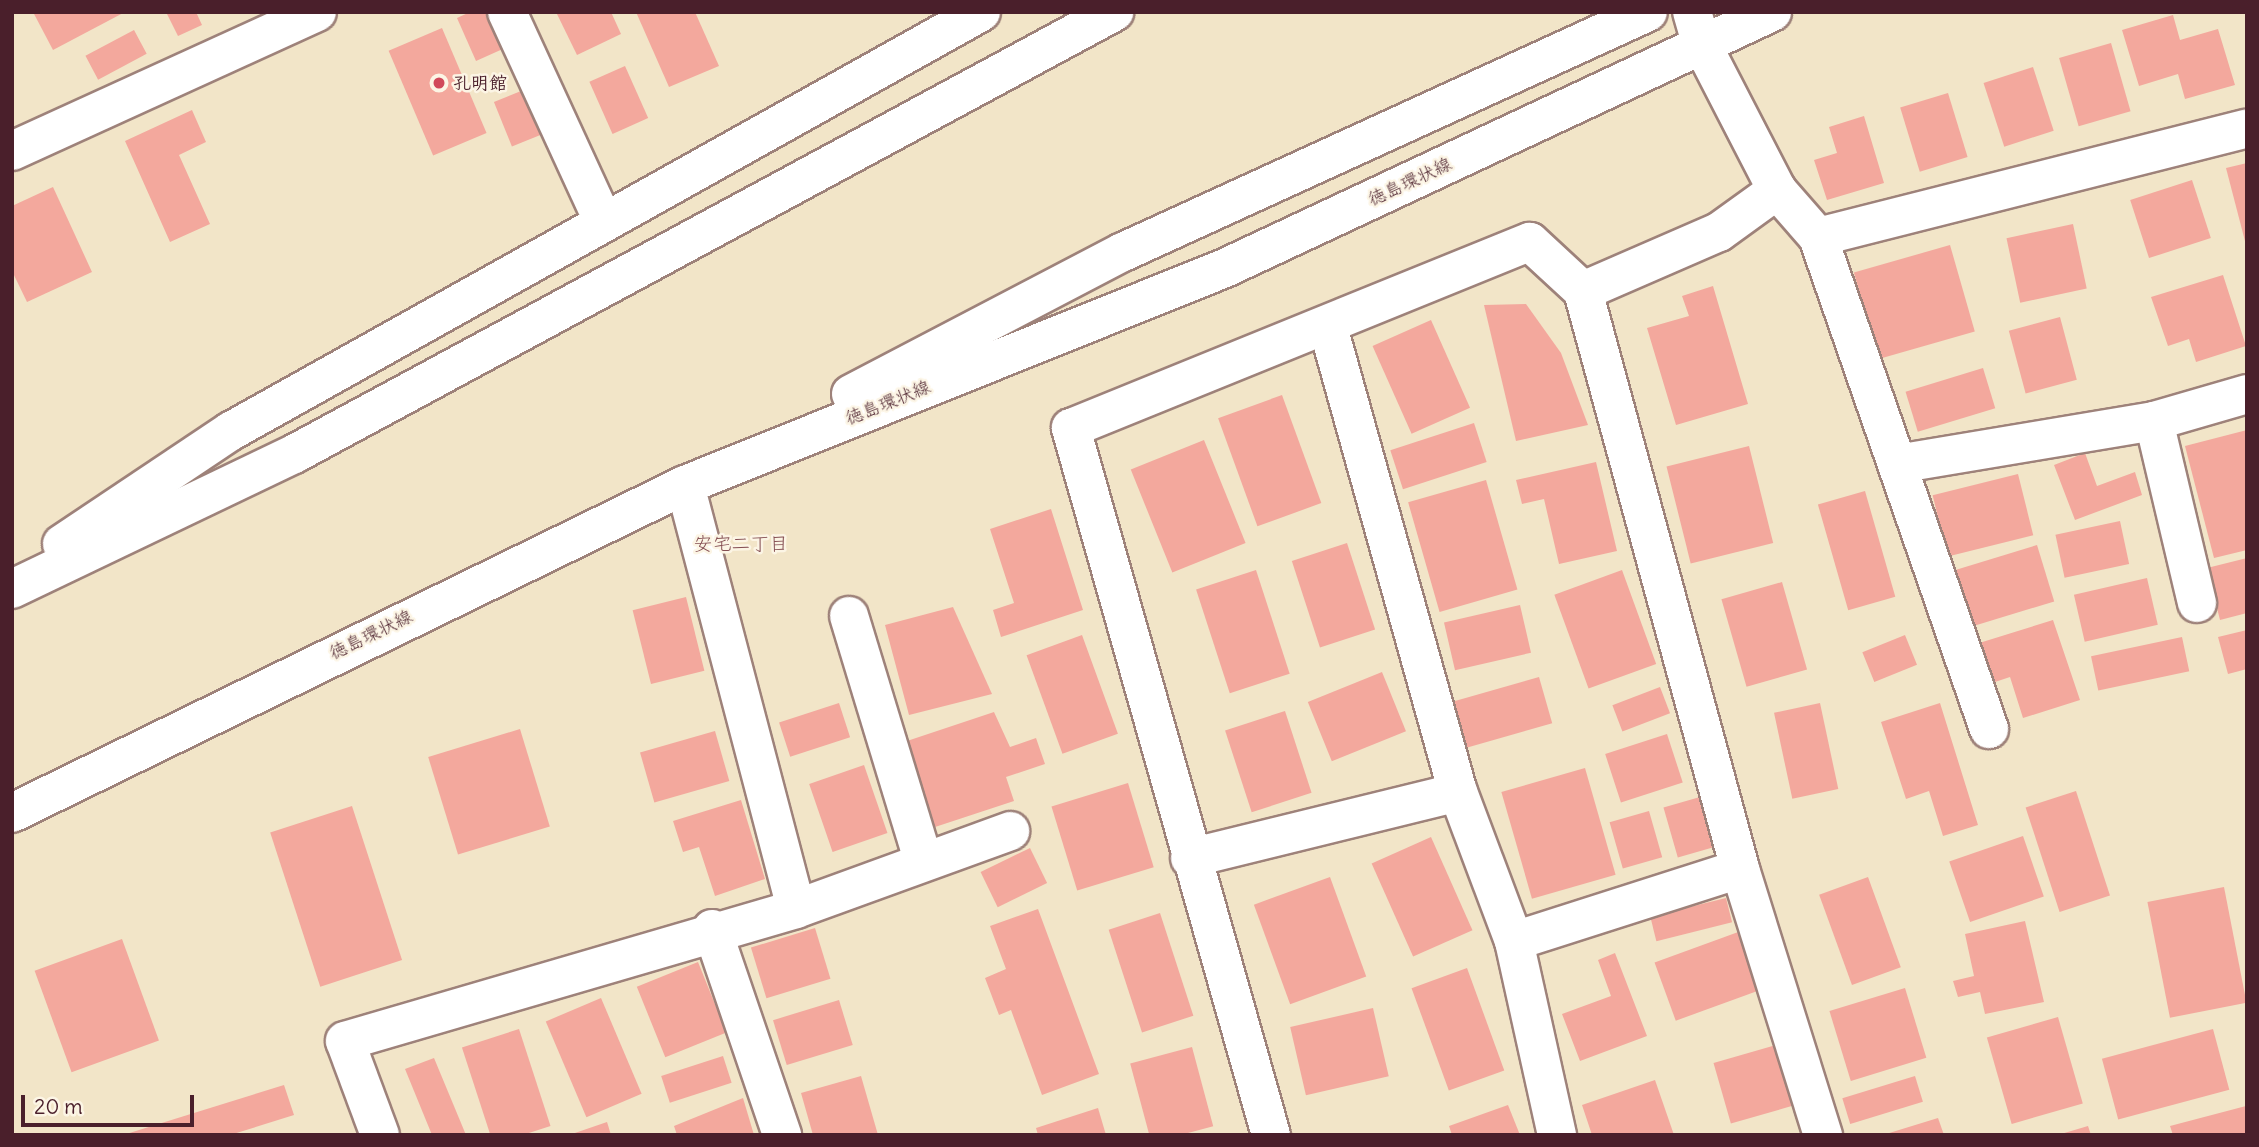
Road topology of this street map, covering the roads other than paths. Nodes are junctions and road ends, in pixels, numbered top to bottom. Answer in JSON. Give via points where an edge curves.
{"nodes":[{"id":1,"x":317,"y":12,"type":"edge"},
{"id":2,"x":507,"y":12,"type":"edge"},
{"id":3,"x":981,"y":12,"type":"edge"},
{"id":4,"x":1115,"y":12,"type":"edge"},
{"id":5,"x":1647,"y":12,"type":"edge"},
{"id":6,"x":1772,"y":12,"type":"edge"},
{"id":7,"x":1696,"y":27,"type":"edge"},
{"id":8,"x":2246,"y":129,"type":"edge"},
{"id":9,"x":12,"y":151,"type":"edge"},
{"id":10,"x":1777,"y":190,"type":"junction"},
{"id":11,"x":604,"y":221,"type":"junction"},
{"id":12,"x":1818,"y":237,"type":"junction"},
{"id":13,"x":1583,"y":291,"type":"junction"},
{"id":14,"x":1328,"y":327,"type":"junction"},
{"id":15,"x":2247,"y":394,"type":"edge"},
{"id":16,"x":2154,"y":421,"type":"junction"},
{"id":17,"x":1897,"y":464,"type":"junction"},
{"id":18,"x":685,"y":485,"type":"junction"},
{"id":19,"x":12,"y":578,"type":"edge"},
{"id":20,"x":12,"y":589,"type":"edge"},
{"id":21,"x":2197,"y":603,"type":"dead end"},
{"id":22,"x":849,"y":617,"type":"dead end"},
{"id":23,"x":1989,"y":729,"type":"dead end"},
{"id":24,"x":1458,"y":792,"type":"junction"},
{"id":25,"x":12,"y":813,"type":"edge"},
{"id":26,"x":1010,"y":831,"type":"dead end"},
{"id":27,"x":1190,"y":858,"type":"junction"},
{"id":28,"x":923,"y":860,"type":"junction"},
{"id":29,"x":1741,"y":869,"type":"junction"},
{"id":30,"x":796,"y":909,"type":"junction"},
{"id":31,"x":712,"y":929,"type":"junction"},
{"id":32,"x":1514,"y":941,"type":"junction"},
{"id":33,"x":380,"y":1135,"type":"edge"},
{"id":34,"x":782,"y":1135,"type":"edge"},
{"id":35,"x":1270,"y":1135,"type":"edge"},
{"id":36,"x":1557,"y":1135,"type":"edge"},
{"id":37,"x":1823,"y":1135,"type":"edge"}],
"edges":[{"from":1,"to":9,"type":"street"},
{"from":2,"to":11,"type":"street"},
{"from":3,"to":11,"type":"street"},
{"from":4,"to":20,"type":"street","via":[[294,454]]},
{"from":5,"to":18,"type":"street","via":[[1111,258]]},
{"from":6,"to":7,"type":"street","name":"徳島環状線"},
{"from":7,"to":10,"type":"street"},
{"from":7,"to":18,"type":"street","name":"徳島環状線","via":[[1225,268]]},
{"from":8,"to":12,"type":"street"},
{"from":10,"to":12,"type":"street"},
{"from":10,"to":13,"type":"street","via":[[1719,232]]},
{"from":11,"to":19,"type":"street","via":[[231,431]]},
{"from":12,"to":17,"type":"street"},
{"from":13,"to":14,"type":"street","via":[[1530,242]]},
{"from":13,"to":29,"type":"street"},
{"from":14,"to":24,"type":"street"},
{"from":14,"to":27,"type":"street","via":[[1071,428]]},
{"from":15,"to":16,"type":"street"},
{"from":16,"to":17,"type":"street"},
{"from":16,"to":21,"type":"street"},
{"from":17,"to":23,"type":"street"},
{"from":18,"to":25,"type":"street","name":"徳島環状線"},
{"from":18,"to":30,"type":"street"},
{"from":22,"to":28,"type":"street"},
{"from":24,"to":27,"type":"street"},
{"from":24,"to":32,"type":"street"},
{"from":26,"to":28,"type":"street"},
{"from":27,"to":35,"type":"street"},
{"from":28,"to":30,"type":"street"},
{"from":29,"to":32,"type":"street"},
{"from":29,"to":37,"type":"street"},
{"from":30,"to":31,"type":"street"},
{"from":31,"to":33,"type":"street","via":[[345,1041]]},
{"from":31,"to":34,"type":"street"},
{"from":32,"to":36,"type":"street"}]}
